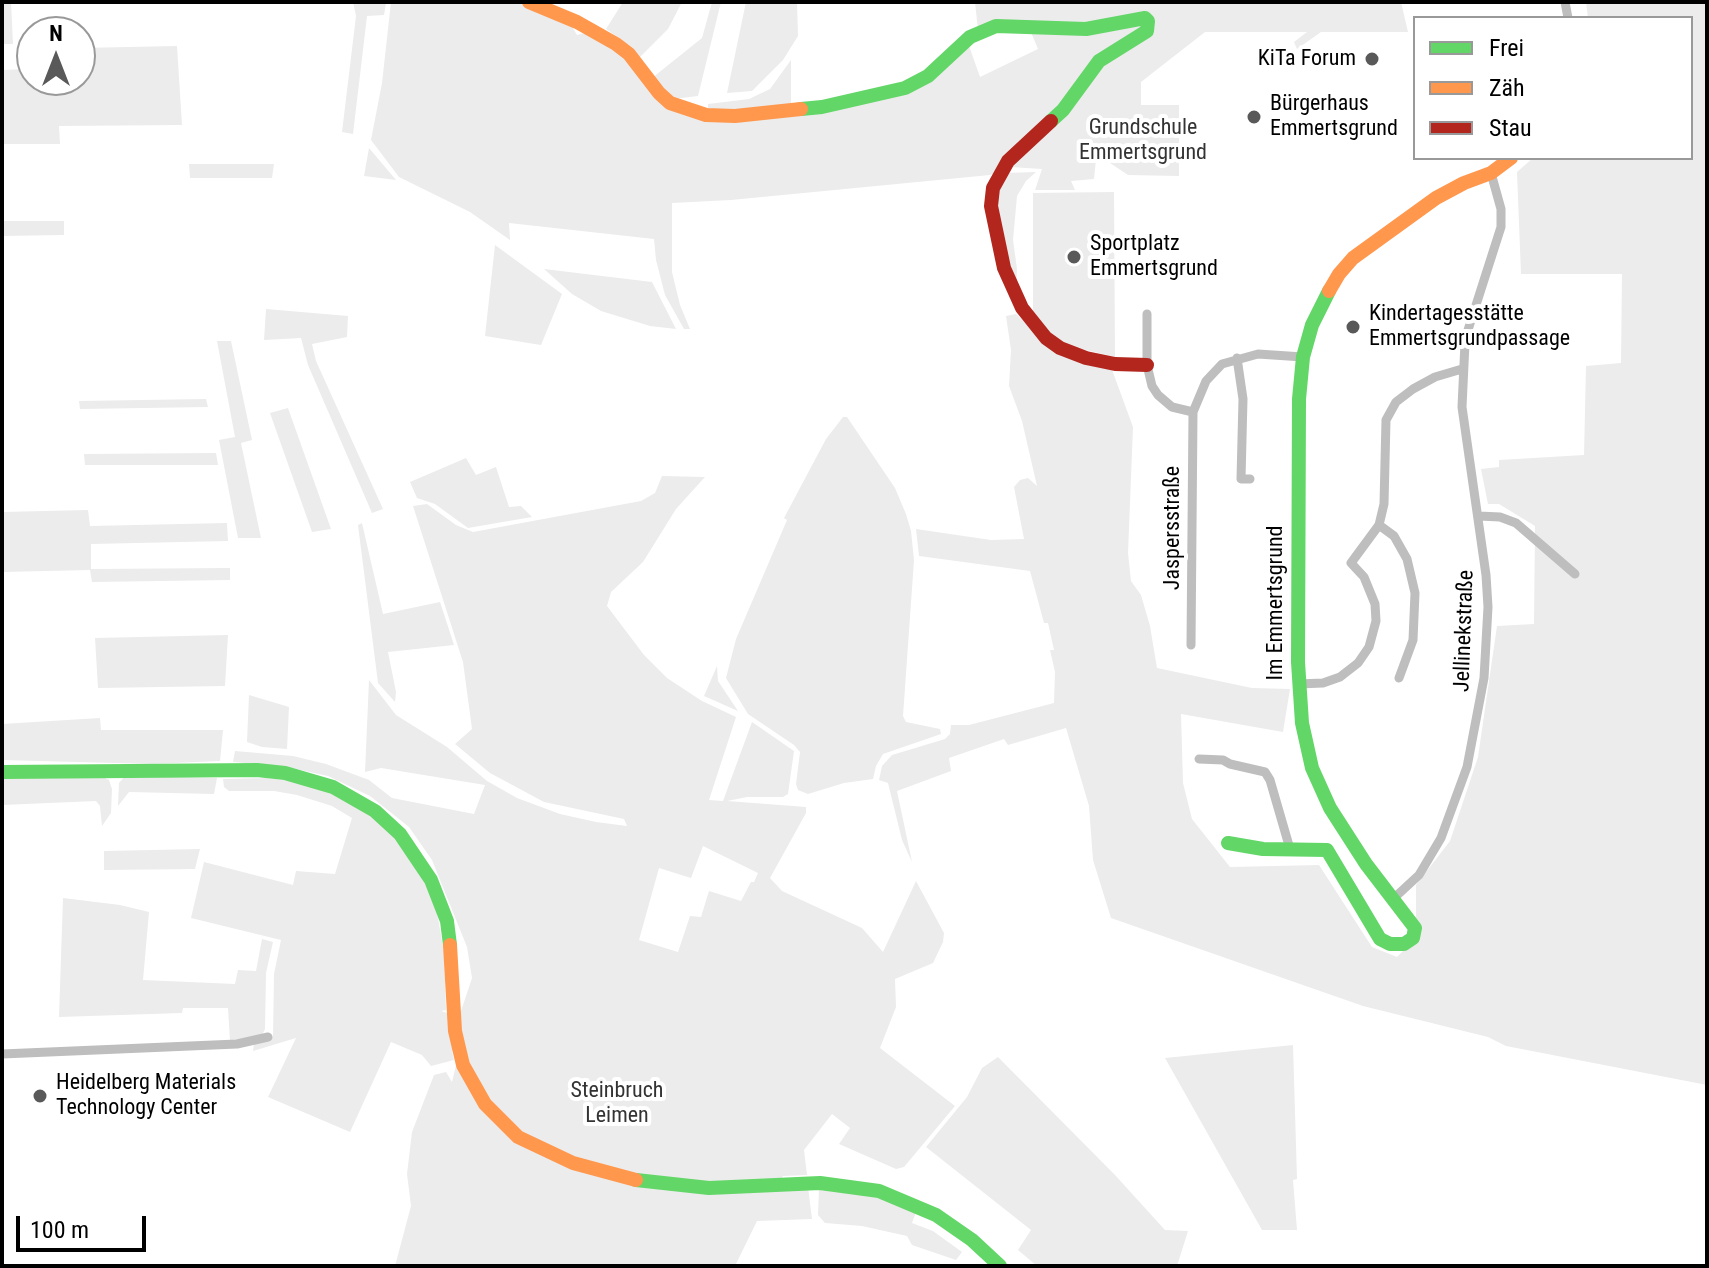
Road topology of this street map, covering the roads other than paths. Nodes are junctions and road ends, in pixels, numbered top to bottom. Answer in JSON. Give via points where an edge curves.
{"nodes":[{"id":1,"x":529,"y":2,"type":"edge"},
{"id":2,"x":1508,"y":160,"type":"edge"},
{"id":3,"x":1491,"y":173,"type":"junction"},
{"id":4,"x":1147,"y":314,"type":"dead end"},
{"id":5,"x":1468,"y":330,"type":"dead end"},
{"id":6,"x":1465,"y":343,"type":"dead end"},
{"id":7,"x":1303,"y":357,"type":"junction"},
{"id":8,"x":1237,"y":358,"type":"junction"},
{"id":9,"x":1147,"y":365,"type":"junction"},
{"id":10,"x":1462,"y":369,"type":"junction"},
{"id":11,"x":1193,"y":412,"type":"junction"},
{"id":12,"x":1250,"y":479,"type":"dead end"},
{"id":13,"x":1479,"y":516,"type":"junction"},
{"id":14,"x":1379,"y":525,"type":"junction"},
{"id":15,"x":1575,"y":574,"type":"dead end"},
{"id":16,"x":1191,"y":645,"type":"dead end"},
{"id":17,"x":1399,"y":678,"type":"dead end"},
{"id":18,"x":1298,"y":689,"type":"junction"},
{"id":19,"x":1199,"y":759,"type":"dead end"},
{"id":20,"x":2,"y":772,"type":"edge"},
{"id":21,"x":1228,"y":843,"type":"dead end"},
{"id":22,"x":1290,"y":849,"type":"junction"},
{"id":23,"x":1393,"y":899,"type":"junction"},
{"id":24,"x":268,"y":1037,"type":"dead end"},
{"id":25,"x":2,"y":1054,"type":"edge"},
{"id":26,"x":1000,"y":1266,"type":"edge"}],
"edges":[{"from":1,"to":9,"type":"street","via":[[616,44],[670,103],[706,115],[735,116],[822,107],[905,88],[928,76],[970,37],[996,26],[1086,29],[1145,18],[1147,31],[1099,61],[1063,110],[1008,161],[993,188],[991,206],[1016,297],[1046,338],[1086,358]]},
{"from":2,"to":3,"type":"street","name":"Im Emmertsgrund"},
{"from":3,"to":5,"type":"street","via":[[1501,227]]},
{"from":3,"to":7,"type":"street","name":"Im Emmertsgrund","via":[[1436,198],[1353,258],[1323,302]]},
{"from":4,"to":9,"type":"street"},
{"from":6,"to":10,"type":"street","name":"Jellinekstraße"},
{"from":7,"to":8,"type":"street","via":[[1274,353]]},
{"from":7,"to":18,"type":"street","name":"Im Emmertsgrund","via":[[1298,410]]},
{"from":8,"to":11,"type":"street","name":"Jaspersstraße","via":[[1214,370]]},
{"from":8,"to":12,"type":"street","via":[[1243,399],[1241,479]]},
{"from":9,"to":11,"type":"street","via":[[1158,395],[1172,407]]},
{"from":10,"to":13,"type":"street","name":"Jellinekstraße","via":[[1465,436]]},
{"from":10,"to":14,"type":"street","via":[[1413,389],[1387,414]]},
{"from":11,"to":16,"type":"street","name":"Jaspersstraße"},
{"from":13,"to":15,"type":"street","via":[[1516,523]]},
{"from":13,"to":23,"type":"street","name":"Jellinekstraße","via":[[1487,636],[1472,746],[1433,855]]},
{"from":14,"to":17,"type":"street","via":[[1394,536],[1407,559],[1415,593],[1413,640]]},
{"from":14,"to":18,"type":"street","via":[[1351,563],[1364,577],[1375,604],[1369,647],[1340,677]]},
{"from":18,"to":23,"type":"street","name":"Im Emmertsgrund","via":[[1318,783],[1340,826]]},
{"from":19,"to":22,"type":"street","via":[[1265,772]]},
{"from":20,"to":26,"type":"street","via":[[237,770],[285,773],[333,787],[375,811],[412,849],[431,880],[447,921],[455,1031],[463,1065],[485,1104],[507,1128],[573,1163],[628,1179],[692,1188],[834,1184],[896,1196],[955,1227]]},
{"from":21,"to":22,"type":"street","name":"Im Emmertsgrund"},
{"from":22,"to":23,"type":"street","name":"Im Emmertsgrund","via":[[1329,851],[1377,935],[1386,943],[1404,944],[1413,938],[1415,928]]},
{"from":24,"to":25,"type":"street","via":[[237,1044]]}]}
